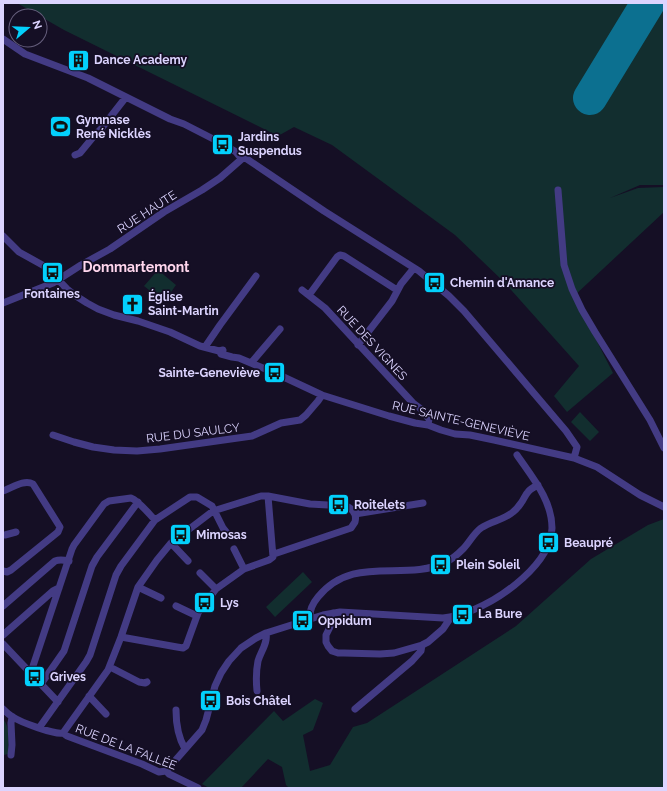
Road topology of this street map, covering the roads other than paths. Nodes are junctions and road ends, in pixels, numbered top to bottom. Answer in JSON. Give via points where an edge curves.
{"nodes":[{"id":1,"x":3,"y":39,"type":"edge"},
{"id":2,"x":126,"y":96,"type":"junction"},
{"id":3,"x":75,"y":155,"type":"dead end"},
{"id":4,"x":244,"y":157,"type":"junction"},
{"id":5,"x":558,"y":190,"type":"dead end"},
{"id":6,"x":3,"y":236,"type":"edge"},
{"id":7,"x":414,"y":268,"type":"junction"},
{"id":8,"x":256,"y":276,"type":"dead end"},
{"id":9,"x":58,"y":280,"type":"junction"},
{"id":10,"x":302,"y":290,"type":"dead end"},
{"id":11,"x":397,"y":290,"type":"junction"},
{"id":12,"x":309,"y":295,"type":"junction"},
{"id":13,"x":3,"y":304,"type":"edge"},
{"id":14,"x":280,"y":329,"type":"dead end"},
{"id":15,"x":358,"y":345,"type":"junction"},
{"id":16,"x":205,"y":347,"type":"junction"},
{"id":17,"x":251,"y":363,"type":"junction"},
{"id":18,"x":322,"y":395,"type":"junction"},
{"id":19,"x":426,"y":424,"type":"junction"},
{"id":20,"x":53,"y":435,"type":"dead end"},
{"id":21,"x":664,"y":448,"type":"edge"},
{"id":22,"x":517,"y":455,"type":"dead end"},
{"id":23,"x":574,"y":458,"type":"junction"},
{"id":24,"x":538,"y":485,"type":"junction"},
{"id":25,"x":3,"y":491,"type":"edge"},
{"id":26,"x":268,"y":496,"type":"junction"},
{"id":27,"x":653,"y":501,"type":"junction"},
{"id":28,"x":138,"y":502,"type":"junction"},
{"id":29,"x":664,"y":502,"type":"edge"},
{"id":30,"x":423,"y":503,"type":"dead end"},
{"id":31,"x":664,"y":507,"type":"edge"},
{"id":32,"x":215,"y":510,"type":"junction"},
{"id":33,"x":355,"y":514,"type":"junction"},
{"id":34,"x":155,"y":520,"type":"junction"},
{"id":35,"x":16,"y":532,"type":"dead end"},
{"id":36,"x":227,"y":533,"type":"dead end"},
{"id":37,"x":4,"y":535,"type":"edge"},
{"id":38,"x":171,"y":543,"type":"junction"},
{"id":39,"x":234,"y":549,"type":"dead end"},
{"id":40,"x":274,"y":554,"type":"junction"},
{"id":41,"x":69,"y":561,"type":"junction"},
{"id":42,"x":188,"y":561,"type":"dead end"},
{"id":43,"x":244,"y":569,"type":"junction"},
{"id":44,"x":3,"y":571,"type":"edge"},
{"id":45,"x":200,"y":573,"type":"dead end"},
{"id":46,"x":138,"y":587,"type":"junction"},
{"id":47,"x":59,"y":588,"type":"junction"},
{"id":48,"x":216,"y":589,"type":"junction"},
{"id":49,"x":161,"y":598,"type":"dead end"},
{"id":50,"x":3,"y":606,"type":"edge"},
{"id":51,"x":176,"y":606,"type":"dead end"},
{"id":52,"x":333,"y":613,"type":"junction"},
{"id":53,"x":196,"y":616,"type":"junction"},
{"id":54,"x":451,"y":617,"type":"junction"},
{"id":55,"x":310,"y":619,"type":"junction"},
{"id":56,"x":266,"y":633,"type":"junction"},
{"id":57,"x":3,"y":635,"type":"edge"},
{"id":58,"x":121,"y":637,"type":"junction"},
{"id":59,"x":3,"y":644,"type":"edge"},
{"id":60,"x":422,"y":645,"type":"junction"},
{"id":61,"x":110,"y":667,"type":"junction"},
{"id":62,"x":29,"y":671,"type":"junction"},
{"id":63,"x":147,"y":682,"type":"dead end"},
{"id":64,"x":41,"y":684,"type":"junction"},
{"id":65,"x":257,"y":691,"type":"dead end"},
{"id":66,"x":89,"y":696,"type":"junction"},
{"id":67,"x":58,"y":702,"type":"junction"},
{"id":68,"x":3,"y":709,"type":"edge"},
{"id":69,"x":355,"y":709,"type":"dead end"},
{"id":70,"x":176,"y":710,"type":"dead end"},
{"id":71,"x":106,"y":714,"type":"dead end"},
{"id":72,"x":12,"y":717,"type":"junction"},
{"id":73,"x":39,"y":728,"type":"junction"},
{"id":74,"x":63,"y":733,"type":"junction"},
{"id":75,"x":185,"y":749,"type":"junction"},
{"id":76,"x":11,"y":755,"type":"dead end"},
{"id":77,"x":166,"y":771,"type":"junction"},
{"id":78,"x":198,"y":788,"type":"edge"}],
"edges":[{"from":1,"to":2,"type":"street","via":[[26,54]]},
{"from":2,"to":3,"type":"street","via":[[101,129],[80,153]]},
{"from":2,"to":4,"type":"street","via":[[236,152],[243,151]]},
{"from":4,"to":7,"type":"street","via":[[324,212]]},
{"from":4,"to":9,"type":"street","name":"RUE HAUTE","via":[[202,190]]},
{"from":5,"to":21,"type":"street","via":[[564,259],[572,289]]},
{"from":6,"to":9,"type":"street","name":"RUE SAINTE-GENEVIÈVE","via":[[20,252],[46,267]]},
{"from":7,"to":11,"type":"street"},
{"from":7,"to":23,"type":"street","via":[[435,283],[464,311],[550,412],[577,446]]},
{"from":8,"to":16,"type":"street"},
{"from":9,"to":13,"type":"street","name":"RUE HAUTE"},
{"from":9,"to":16,"type":"street","name":"RUE SAINTE-GENEVIÈVE","via":[[76,296],[98,309],[170,332]]},
{"from":10,"to":12,"type":"street","name":"RUE DES VIGNES"},
{"from":11,"to":12,"type":"street","via":[[340,255]]},
{"from":11,"to":15,"type":"street","via":[[392,301]]},
{"from":12,"to":15,"type":"street","name":"RUE DES VIGNES","via":[[325,308]]},
{"from":14,"to":17,"type":"street"},
{"from":15,"to":19,"type":"street","name":"RUE DES VIGNES","via":[[423,412],[429,419]]},
{"from":16,"to":17,"type":"street","name":"RUE SAINTE-GENEVIÈVE","via":[[222,350]]},
{"from":17,"to":18,"type":"street","name":"RUE SAINTE-GENEVIÈVE"},
{"from":18,"to":19,"type":"street","name":"RUE SAINTE-GENEVIÈVE","via":[[389,416]]},
{"from":18,"to":20,"type":"street","name":"RUE DU SAULCY","via":[[300,420],[281,423],[252,436],[137,451],[93,447]]},
{"from":19,"to":23,"type":"street","name":"RUE SAINTE-GENEVIÈVE","via":[[455,434]]},
{"from":22,"to":24,"type":"street"},
{"from":23,"to":27,"type":"street","name":"RUE SAINTE-GENEVIÈVE","via":[[597,467]]},
{"from":24,"to":54,"type":"street","via":[[546,502],[552,528],[550,542],[540,560],[519,582],[497,598],[474,610]]},
{"from":24,"to":55,"type":"street","via":[[528,491],[511,514],[481,528],[464,548],[448,561],[416,570],[361,572],[340,579],[321,593],[311,608]]},
{"from":25,"to":44,"type":"street","via":[[31,482],[60,529],[11,570]]},
{"from":26,"to":32,"type":"street"},
{"from":26,"to":33,"type":"street","via":[[310,504],[346,506]]},
{"from":26,"to":40,"type":"street"},
{"from":27,"to":29,"type":"street","name":"RUE SAINTE-GENEVIÈVE"},
{"from":27,"to":31,"type":"street","name":"RUE SAINTE-GENEVIÈVE"},
{"from":28,"to":34,"type":"street"},
{"from":28,"to":41,"type":"street","via":[[131,498],[106,502],[74,545]]},
{"from":28,"to":64,"type":"street","via":[[92,566],[64,651]]},
{"from":30,"to":33,"type":"street"},
{"from":32,"to":34,"type":"street","via":[[193,496]]},
{"from":32,"to":36,"type":"street"},
{"from":32,"to":38,"type":"street"},
{"from":33,"to":40,"type":"street","via":[[355,522],[350,528]]},
{"from":34,"to":67,"type":"street","via":[[116,575],[90,655]]},
{"from":35,"to":37,"type":"street"},
{"from":38,"to":42,"type":"street"},
{"from":38,"to":46,"type":"street"},
{"from":39,"to":43,"type":"street"},
{"from":40,"to":43,"type":"street","via":[[270,559]]},
{"from":41,"to":47,"type":"street"},
{"from":41,"to":50,"type":"street","via":[[55,561]]},
{"from":43,"to":48,"type":"street"},
{"from":45,"to":48,"type":"street"},
{"from":46,"to":49,"type":"street"},
{"from":46,"to":58,"type":"street"},
{"from":47,"to":57,"type":"street"},
{"from":47,"to":62,"type":"street"},
{"from":48,"to":53,"type":"street"},
{"from":51,"to":53,"type":"street"},
{"from":52,"to":54,"type":"street"},
{"from":52,"to":55,"type":"street"},
{"from":52,"to":60,"type":"street","via":[[333,621],[325,638],[332,651],[394,653]]},
{"from":53,"to":58,"type":"street","via":[[183,648]]},
{"from":54,"to":60,"type":"street","via":[[443,629]]},
{"from":55,"to":56,"type":"street"},
{"from":56,"to":65,"type":"street","via":[[267,640],[257,666]]},
{"from":56,"to":75,"type":"street","via":[[245,644],[229,661],[218,678],[203,727]]},
{"from":58,"to":61,"type":"street"},
{"from":59,"to":62,"type":"street"},
{"from":60,"to":69,"type":"street","via":[[421,651],[412,661]]},
{"from":61,"to":63,"type":"street","via":[[139,682]]},
{"from":61,"to":66,"type":"street"},
{"from":62,"to":64,"type":"street"},
{"from":64,"to":67,"type":"street"},
{"from":66,"to":71,"type":"street"},
{"from":66,"to":74,"type":"street"},
{"from":67,"to":73,"type":"street"},
{"from":68,"to":72,"type":"street","name":"RUE DE LA FALLÉE"},
{"from":70,"to":75,"type":"street","via":[[179,738]]},
{"from":72,"to":73,"type":"street","name":"RUE DE LA FALLÉE"},
{"from":72,"to":76,"type":"street"},
{"from":73,"to":74,"type":"street","name":"RUE DE LA FALLÉE"},
{"from":74,"to":77,"type":"street","name":"RUE DE LA FALLÉE","via":[[159,772]]},
{"from":75,"to":77,"type":"street"},
{"from":77,"to":78,"type":"street","name":"RUE DE LA FALLÉE"}]}
